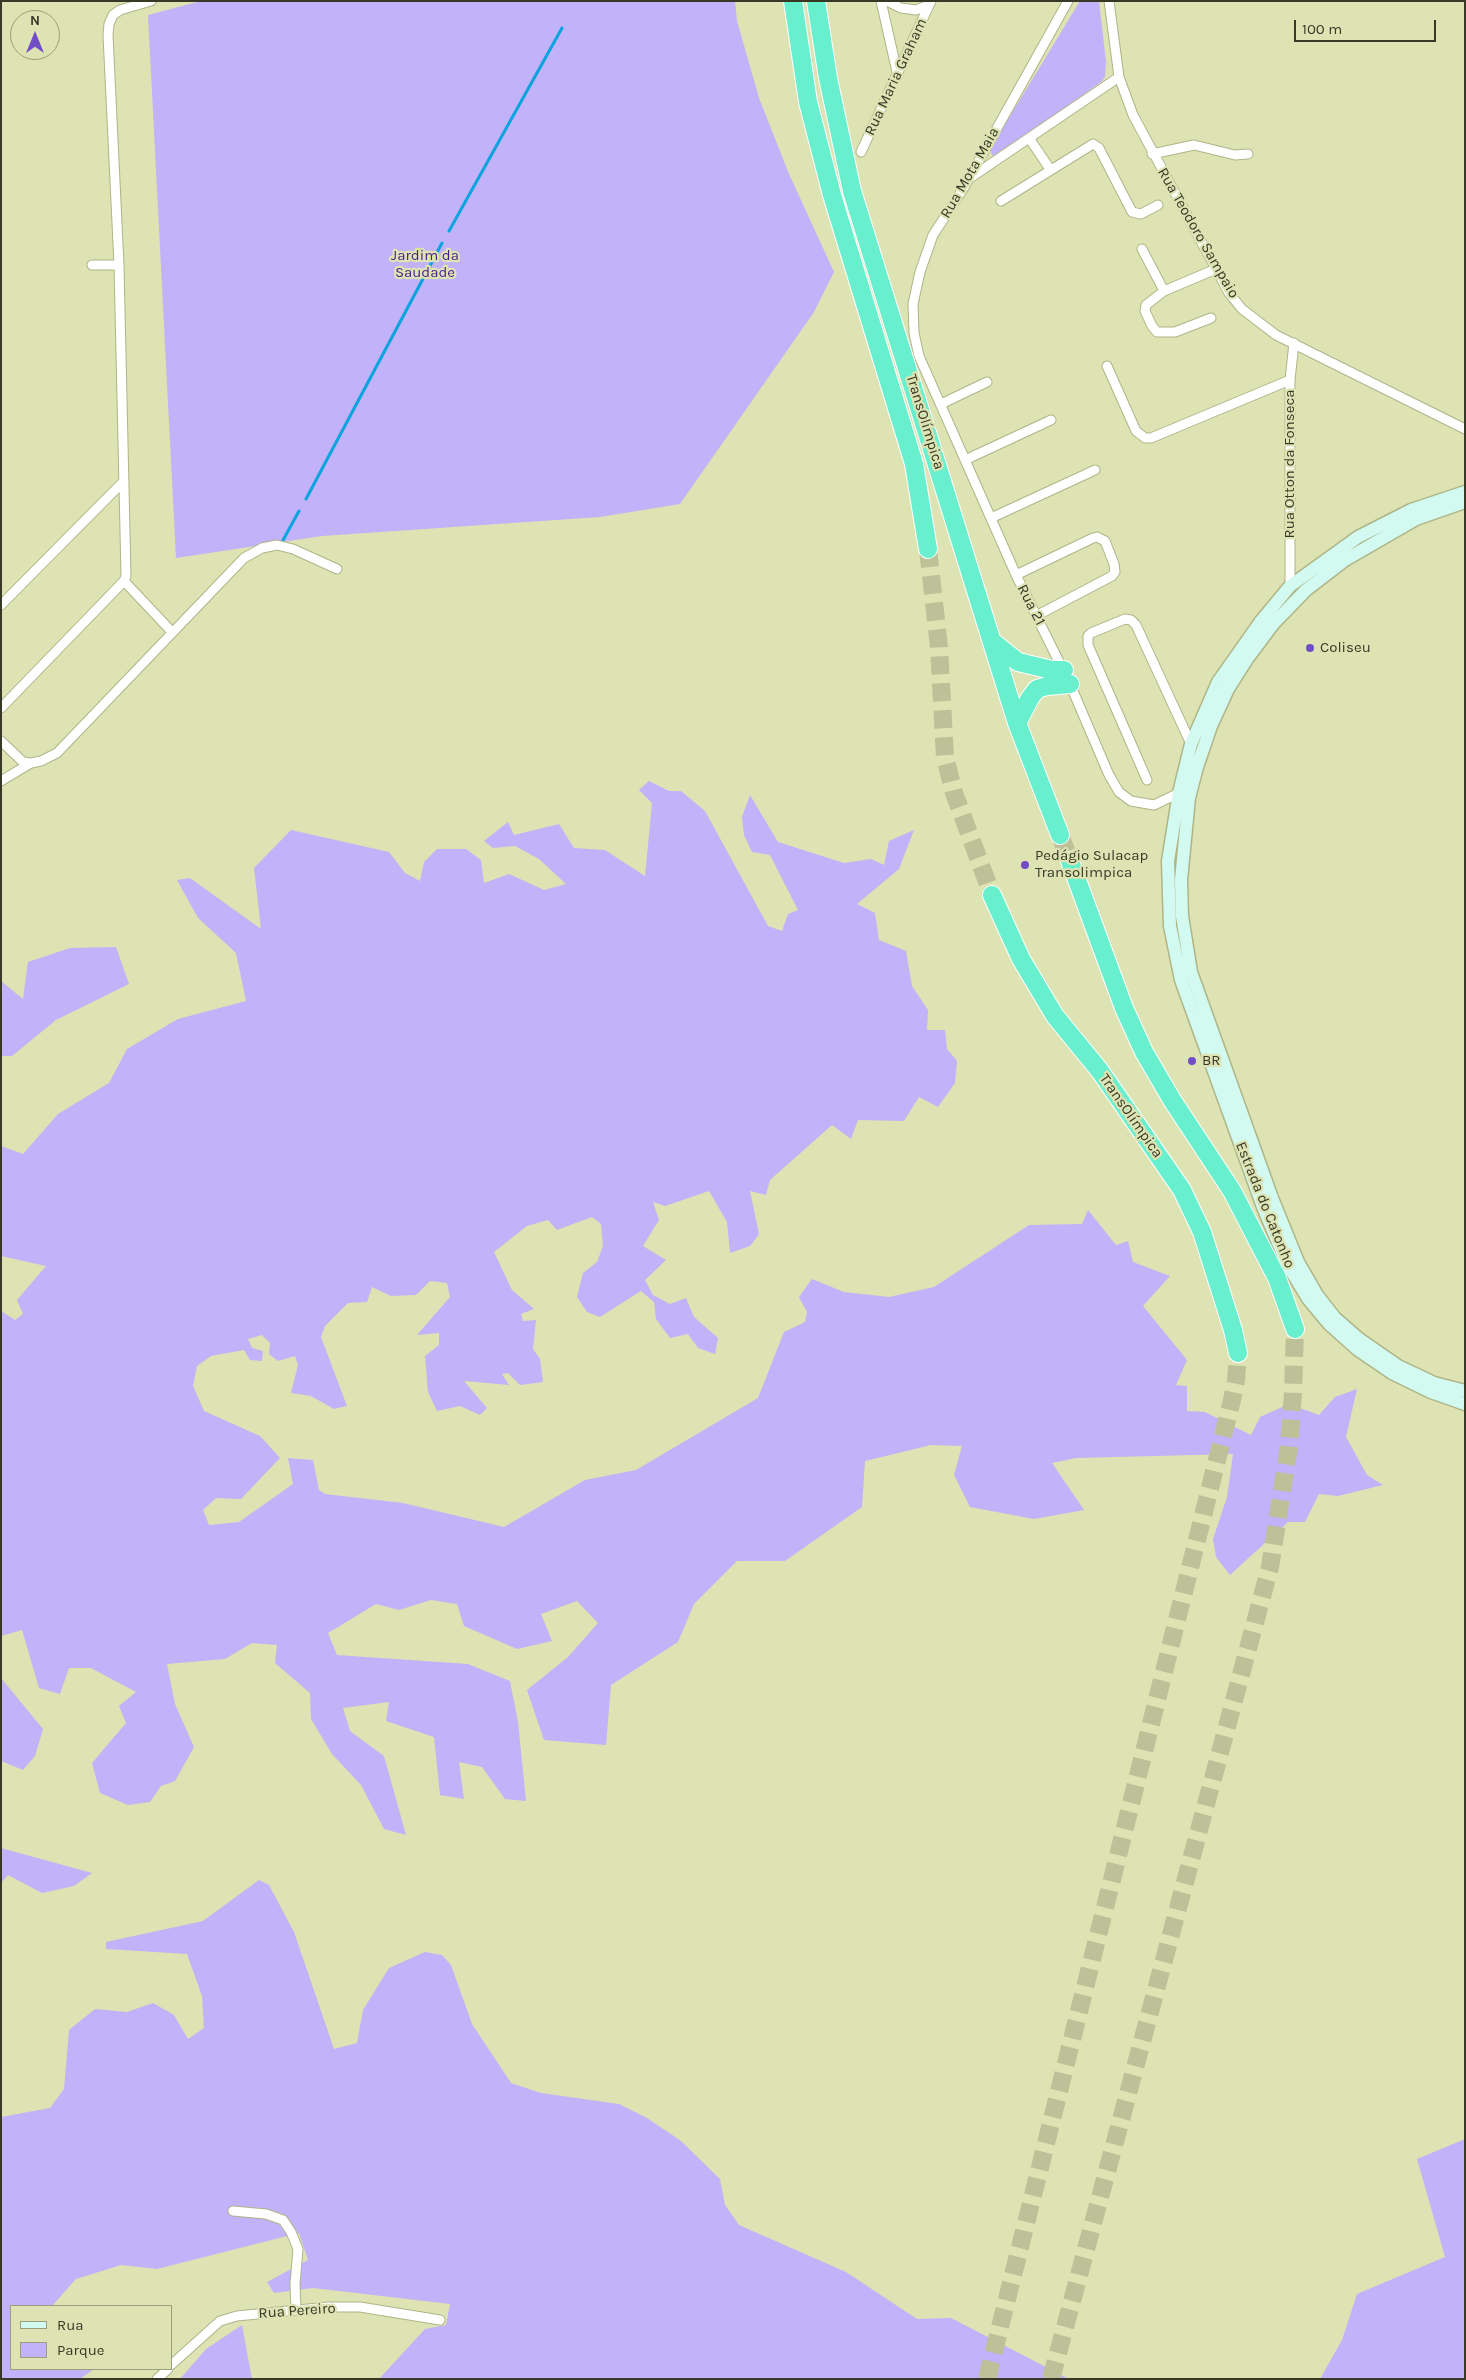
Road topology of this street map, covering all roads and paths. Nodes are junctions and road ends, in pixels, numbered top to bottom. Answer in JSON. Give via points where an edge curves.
{"nodes":[{"id":1,"x":151,"y":1,"type":"edge"},
{"id":2,"x":793,"y":1,"type":"edge"},
{"id":3,"x":816,"y":1,"type":"edge"},
{"id":4,"x":881,"y":1,"type":"edge"},
{"id":5,"x":887,"y":1,"type":"edge"},
{"id":6,"x":1068,"y":1,"type":"edge"},
{"id":7,"x":1109,"y":1,"type":"edge"},
{"id":8,"x":930,"y":3,"type":"edge"},
{"id":9,"x":897,"y":72,"type":"junction"},
{"id":10,"x":1119,"y":77,"type":"junction"},
{"id":11,"x":1029,"y":138,"type":"junction"},
{"id":12,"x":861,"y":152,"type":"dead end"},
{"id":13,"x":1152,"y":154,"type":"junction"},
{"id":14,"x":1248,"y":154,"type":"dead end"},
{"id":15,"x":1050,"y":169,"type":"junction"},
{"id":16,"x":967,"y":180,"type":"junction"},
{"id":17,"x":1001,"y":201,"type":"dead end"},
{"id":18,"x":1158,"y":205,"type":"dead end"},
{"id":19,"x":1142,"y":249,"type":"dead end"},
{"id":20,"x":119,"y":264,"type":"junction"},
{"id":21,"x":92,"y":265,"type":"dead end"},
{"id":22,"x":1216,"y":269,"type":"junction"},
{"id":23,"x":1164,"y":291,"type":"junction"},
{"id":24,"x":1211,"y":318,"type":"dead end"},
{"id":25,"x":1294,"y":343,"type":"junction"},
{"id":26,"x":919,"y":356,"type":"joint"},
{"id":27,"x":1107,"y":366,"type":"dead end"},
{"id":28,"x":1290,"y":380,"type":"junction"},
{"id":29,"x":987,"y":382,"type":"dead end"},
{"id":30,"x":941,"y":404,"type":"junction"},
{"id":31,"x":1051,"y":420,"type":"dead end"},
{"id":32,"x":1465,"y":430,"type":"edge"},
{"id":33,"x":965,"y":460,"type":"junction"},
{"id":34,"x":1094,"y":470,"type":"dead end"},
{"id":35,"x":124,"y":481,"type":"junction"},
{"id":36,"x":1465,"y":492,"type":"edge"},
{"id":37,"x":1465,"y":502,"type":"edge"},
{"id":38,"x":990,"y":518,"type":"junction"},
{"id":39,"x":928,"y":549,"type":"tunnel mouth"},
{"id":40,"x":338,"y":570,"type":"dead end"},
{"id":41,"x":1016,"y":575,"type":"junction"},
{"id":42,"x":124,"y":581,"type":"junction"},
{"id":43,"x":1290,"y":586,"type":"junction"},
{"id":44,"x":1,"y":605,"type":"edge"},
{"id":45,"x":1036,"y":616,"type":"junction"},
{"id":46,"x":172,"y":632,"type":"junction"},
{"id":47,"x":993,"y":642,"type":"junction"},
{"id":48,"x":1067,"y":677,"type":"junction"},
{"id":49,"x":1,"y":708,"type":"edge"},
{"id":50,"x":1018,"y":723,"type":"junction"},
{"id":51,"x":1,"y":741,"type":"edge"},
{"id":52,"x":1191,"y":744,"type":"junction"},
{"id":53,"x":31,"y":763,"type":"junction"},
{"id":54,"x":1147,"y":780,"type":"dead end"},
{"id":55,"x":1,"y":781,"type":"edge"},
{"id":56,"x":1178,"y":793,"type":"junction"},
{"id":57,"x":1060,"y":835,"type":"tunnel mouth"},
{"id":58,"x":1070,"y":861,"type":"tunnel mouth"},
{"id":59,"x":992,"y":895,"type":"tunnel mouth"},
{"id":60,"x":1295,"y":1329,"type":"tunnel mouth"},
{"id":61,"x":1238,"y":1353,"type":"tunnel mouth"},
{"id":62,"x":1465,"y":1391,"type":"edge"},
{"id":63,"x":1465,"y":1404,"type":"edge"},
{"id":64,"x":234,"y":2211,"type":"dead end"},
{"id":65,"x":296,"y":2310,"type":"junction"},
{"id":66,"x":440,"y":2320,"type":"dead end"},
{"id":67,"x":172,"y":2364,"type":"edge"},
{"id":68,"x":167,"y":2370,"type":"edge"},
{"id":69,"x":157,"y":2379,"type":"edge"}],
"edges":[{"from":1,"to":20,"type":"street","via":[[120,10],[109,24]]},
{"from":2,"to":39,"type":"highway","name":"TransOlímpica","via":[[808,102],[832,195],[914,464]]},
{"from":3,"to":47,"type":"highway","name":"TransOlímpica","via":[[828,78],[852,191]]},
{"from":4,"to":9,"type":"street"},
{"from":5,"to":8,"type":"street","via":[[901,8],[916,10]]},
{"from":6,"to":16,"type":"street","name":"Rua Mota Maia"},
{"from":7,"to":10,"type":"street","name":"Rua Teodoro Sampaio"},
{"from":8,"to":9,"type":"street","name":"Rua Maria Graham"},
{"from":9,"to":12,"type":"street","name":"Rua Maria Graham"},
{"from":10,"to":11,"type":"street"},
{"from":10,"to":13,"type":"street","name":"Rua Teodoro Sampaio"},
{"from":11,"to":15,"type":"street"},
{"from":11,"to":16,"type":"street"},
{"from":13,"to":14,"type":"street","via":[[1194,145],[1235,155]]},
{"from":13,"to":22,"type":"street","name":"Rua Teodoro Sampaio"},
{"from":15,"to":17,"type":"street"},
{"from":15,"to":18,"type":"street","via":[[1089,144],[1096,144],[1132,212],[1141,214]]},
{"from":16,"to":26,"type":"street","name":"Rua Mota Maia","via":[[934,235],[920,272],[913,304]]},
{"from":19,"to":23,"type":"street"},
{"from":20,"to":21,"type":"street"},
{"from":20,"to":35,"type":"street"},
{"from":22,"to":23,"type":"street"},
{"from":22,"to":25,"type":"street","name":"Rua Teodoro Sampaio","via":[[1242,309],[1276,335]]},
{"from":23,"to":24,"type":"street","via":[[1146,305],[1145,311],[1157,332],[1175,332]]},
{"from":25,"to":28,"type":"street","name":"Rua Otton da Fonseca"},
{"from":25,"to":32,"type":"street","name":"Rua Teodoro Sampaio"},
{"from":26,"to":30,"type":"street","name":"Rua 21"},
{"from":27,"to":28,"type":"street","via":[[1136,431],[1145,438],[1152,438]]},
{"from":28,"to":43,"type":"street","name":"Rua Otton da Fonseca"},
{"from":29,"to":30,"type":"street"},
{"from":30,"to":33,"type":"street","name":"Rua 21"},
{"from":31,"to":33,"type":"street"},
{"from":33,"to":38,"type":"street","name":"Rua 21"},
{"from":34,"to":38,"type":"street"},
{"from":35,"to":42,"type":"street","via":[[127,568]]},
{"from":35,"to":44,"type":"street"},
{"from":36,"to":43,"type":"main road","name":"Estrada do Catonho","via":[[1411,510],[1358,537]]},
{"from":37,"to":62,"type":"main road","name":"Estrada do Catonho","via":[[1416,519],[1346,560],[1306,590],[1274,623],[1228,689],[1211,726],[1189,798],[1182,864],[1182,916],[1191,972],[1298,1262],[1335,1318],[1359,1339],[1398,1366],[1434,1383]]},
{"from":38,"to":41,"type":"street","name":"Rua 21"},
{"from":40,"to":46,"type":"street","via":[[277,544],[262,548],[244,558]]},
{"from":41,"to":45,"type":"street","name":"Rua 21"},
{"from":41,"to":45,"type":"street","via":[[1093,538],[1101,537],[1105,541],[1114,564],[1112,576]]},
{"from":42,"to":46,"type":"street"},
{"from":42,"to":49,"type":"street"},
{"from":43,"to":52,"type":"main road","name":"Estrada do Catonho","via":[[1218,682]]},
{"from":45,"to":48,"type":"street","name":"Rua 21"},
{"from":46,"to":53,"type":"street","via":[[68,744],[42,761]]},
{"from":47,"to":48,"type":"highway","via":[[1018,662]]},
{"from":47,"to":50,"type":"highway","name":"TransOlímpica"},
{"from":48,"to":50,"type":"highway","via":[[1037,689]]},
{"from":48,"to":56,"type":"street","name":"Rua 21","via":[[1119,792],[1131,801],[1154,805]]},
{"from":50,"to":57,"type":"highway","name":"TransOlímpica"},
{"from":51,"to":53,"type":"street","via":[[16,757]]},
{"from":52,"to":54,"type":"street","via":[[1136,625],[1125,619],[1091,633],[1088,645]]},
{"from":52,"to":56,"type":"main road","name":"Estrada do Catonho"},
{"from":53,"to":55,"type":"street"},
{"from":56,"to":63,"type":"main road","name":"Estrada do Catonho","via":[[1168,861],[1170,926],[1181,980],[1262,1207],[1287,1264],[1309,1300],[1343,1336],[1392,1373]]},
{"from":58,"to":60,"type":"highway","via":[[1124,1008],[1144,1052],[1232,1191],[1277,1278]]},
{"from":59,"to":61,"type":"highway","name":"TransOlímpica","via":[[1021,959],[1055,1016],[1112,1087],[1182,1190],[1202,1232]]},
{"from":64,"to":65,"type":"street","via":[[266,2214],[283,2220],[291,2232],[298,2249]]},
{"from":65,"to":66,"type":"street","name":"Rua Pereiro","via":[[360,2307]]},
{"from":65,"to":67,"type":"street","name":"Rua Pereiro","via":[[236,2316],[220,2321]]},
{"from":68,"to":69,"type":"street"}]}
